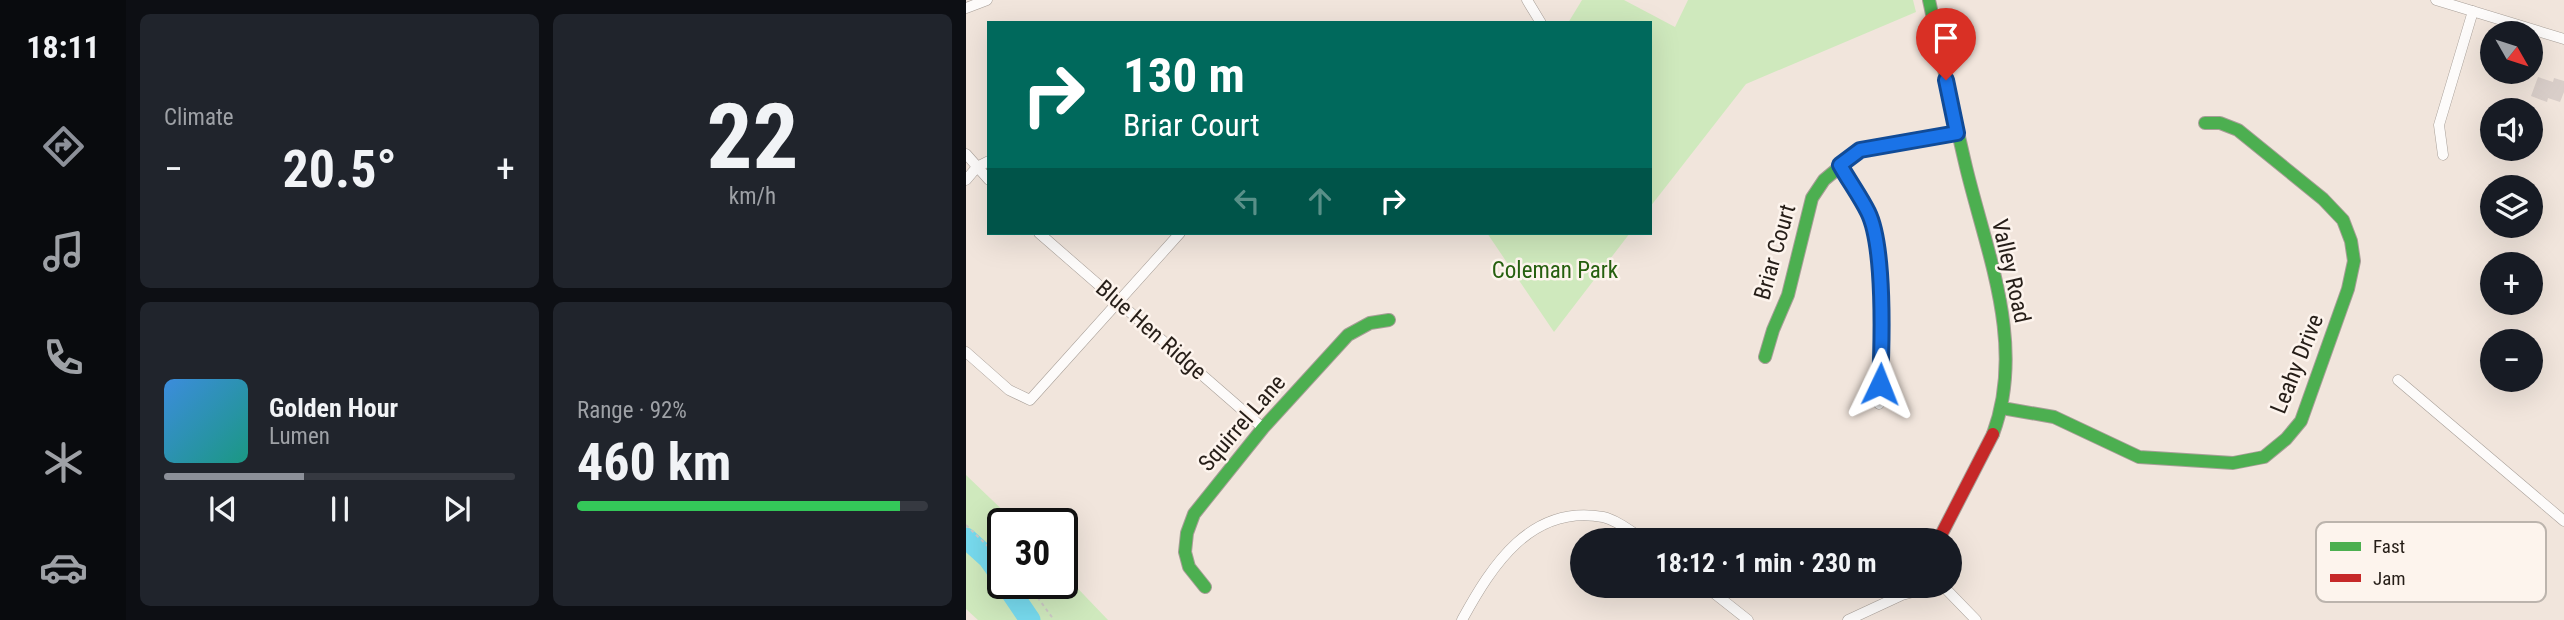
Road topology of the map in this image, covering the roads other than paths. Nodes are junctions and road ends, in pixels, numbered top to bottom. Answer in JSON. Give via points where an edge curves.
{"nodes":[{"id":1,"x":987,"y":0,"type":"edge"},
{"id":2,"x":1527,"y":0,"type":"edge"},
{"id":3,"x":1929,"y":0,"type":"edge"},
{"id":4,"x":2436,"y":0,"type":"edge"},
{"id":5,"x":966,"y":8,"type":"edge"},
{"id":6,"x":2473,"y":11,"type":"junction"},
{"id":7,"x":1540,"y":21,"type":"edge"},
{"id":8,"x":2564,"y":39,"type":"edge"},
{"id":9,"x":2205,"y":123,"type":"dead end"},
{"id":10,"x":1957,"y":133,"type":"junction"},
{"id":11,"x":966,"y":154,"type":"edge"},
{"id":12,"x":2444,"y":155,"type":"dead end"},
{"id":13,"x":987,"y":162,"type":"edge"},
{"id":14,"x":1840,"y":165,"type":"junction"},
{"id":15,"x":977,"y":167,"type":"junction"},
{"id":16,"x":987,"y":178,"type":"edge"},
{"id":17,"x":966,"y":180,"type":"edge"},
{"id":18,"x":1041,"y":235,"type":"edge"},
{"id":19,"x":1178,"y":235,"type":"edge"},
{"id":20,"x":1117,"y":301,"type":"junction"},
{"id":21,"x":1389,"y":320,"type":"dead end"},
{"id":22,"x":966,"y":352,"type":"edge"},
{"id":23,"x":1765,"y":356,"type":"dead end"},
{"id":24,"x":2398,"y":380,"type":"dead end"},
{"id":25,"x":1879,"y":404,"type":"dead end"},
{"id":26,"x":2002,"y":408,"type":"junction"},
{"id":27,"x":1263,"y":428,"type":"junction"},
{"id":28,"x":2564,"y":521,"type":"edge"},
{"id":29,"x":1623,"y":528,"type":"edge"},
{"id":30,"x":1943,"y":528,"type":"edge"},
{"id":31,"x":1205,"y":587,"type":"dead end"},
{"id":32,"x":1720,"y":598,"type":"edge"},
{"id":33,"x":1895,"y":598,"type":"edge"},
{"id":34,"x":1955,"y":598,"type":"edge"},
{"id":35,"x":1462,"y":620,"type":"edge"},
{"id":36,"x":1748,"y":620,"type":"edge"},
{"id":37,"x":1847,"y":620,"type":"edge"},
{"id":38,"x":1976,"y":620,"type":"edge"}],
"edges":[{"from":1,"to":5,"type":"street"},
{"from":2,"to":7,"type":"street"},
{"from":3,"to":10,"type":"street","name":"Valley Road"},
{"from":4,"to":6,"type":"street"},
{"from":6,"to":8,"type":"street"},
{"from":6,"to":12,"type":"street","via":[[2439,125]]},
{"from":9,"to":26,"type":"street","name":"Leahy Drive","via":[[2238,130],[2323,199],[2343,220],[2351,241],[2354,261],[2348,289],[2301,421],[2264,457],[2233,463],[2139,457],[2054,417]]},
{"from":10,"to":14,"type":"street","name":"Briar Court","via":[[1860,150]]},
{"from":10,"to":26,"type":"street","name":"Valley Road","via":[[2002,316],[2007,377]]},
{"from":11,"to":15,"type":"street"},
{"from":13,"to":15,"type":"street"},
{"from":14,"to":23,"type":"street","name":"Briar Court","via":[[1812,198],[1788,295]]},
{"from":14,"to":25,"type":"street","via":[[1869,213],[1877,242],[1882,343]]},
{"from":15,"to":16,"type":"street"},
{"from":15,"to":17,"type":"street"},
{"from":18,"to":20,"type":"street","name":"Blue Hen Ridge"},
{"from":19,"to":20,"type":"street"},
{"from":20,"to":22,"type":"street","via":[[1030,400],[1020,397]]},
{"from":20,"to":27,"type":"street","name":"Blue Hen Ridge"},
{"from":21,"to":27,"type":"street","name":"Squirrel Lane","via":[[1370,323],[1348,335]]},
{"from":24,"to":28,"type":"street"},
{"from":26,"to":30,"type":"street","name":"Valley Road"},
{"from":27,"to":31,"type":"street","name":"Squirrel Lane","via":[[1194,514],[1187,533],[1189,568]]},
{"from":29,"to":35,"type":"street","via":[[1606,518],[1573,515],[1540,524],[1500,557]]},
{"from":32,"to":36,"type":"street"},
{"from":33,"to":37,"type":"street"},
{"from":34,"to":38,"type":"street"}]}
